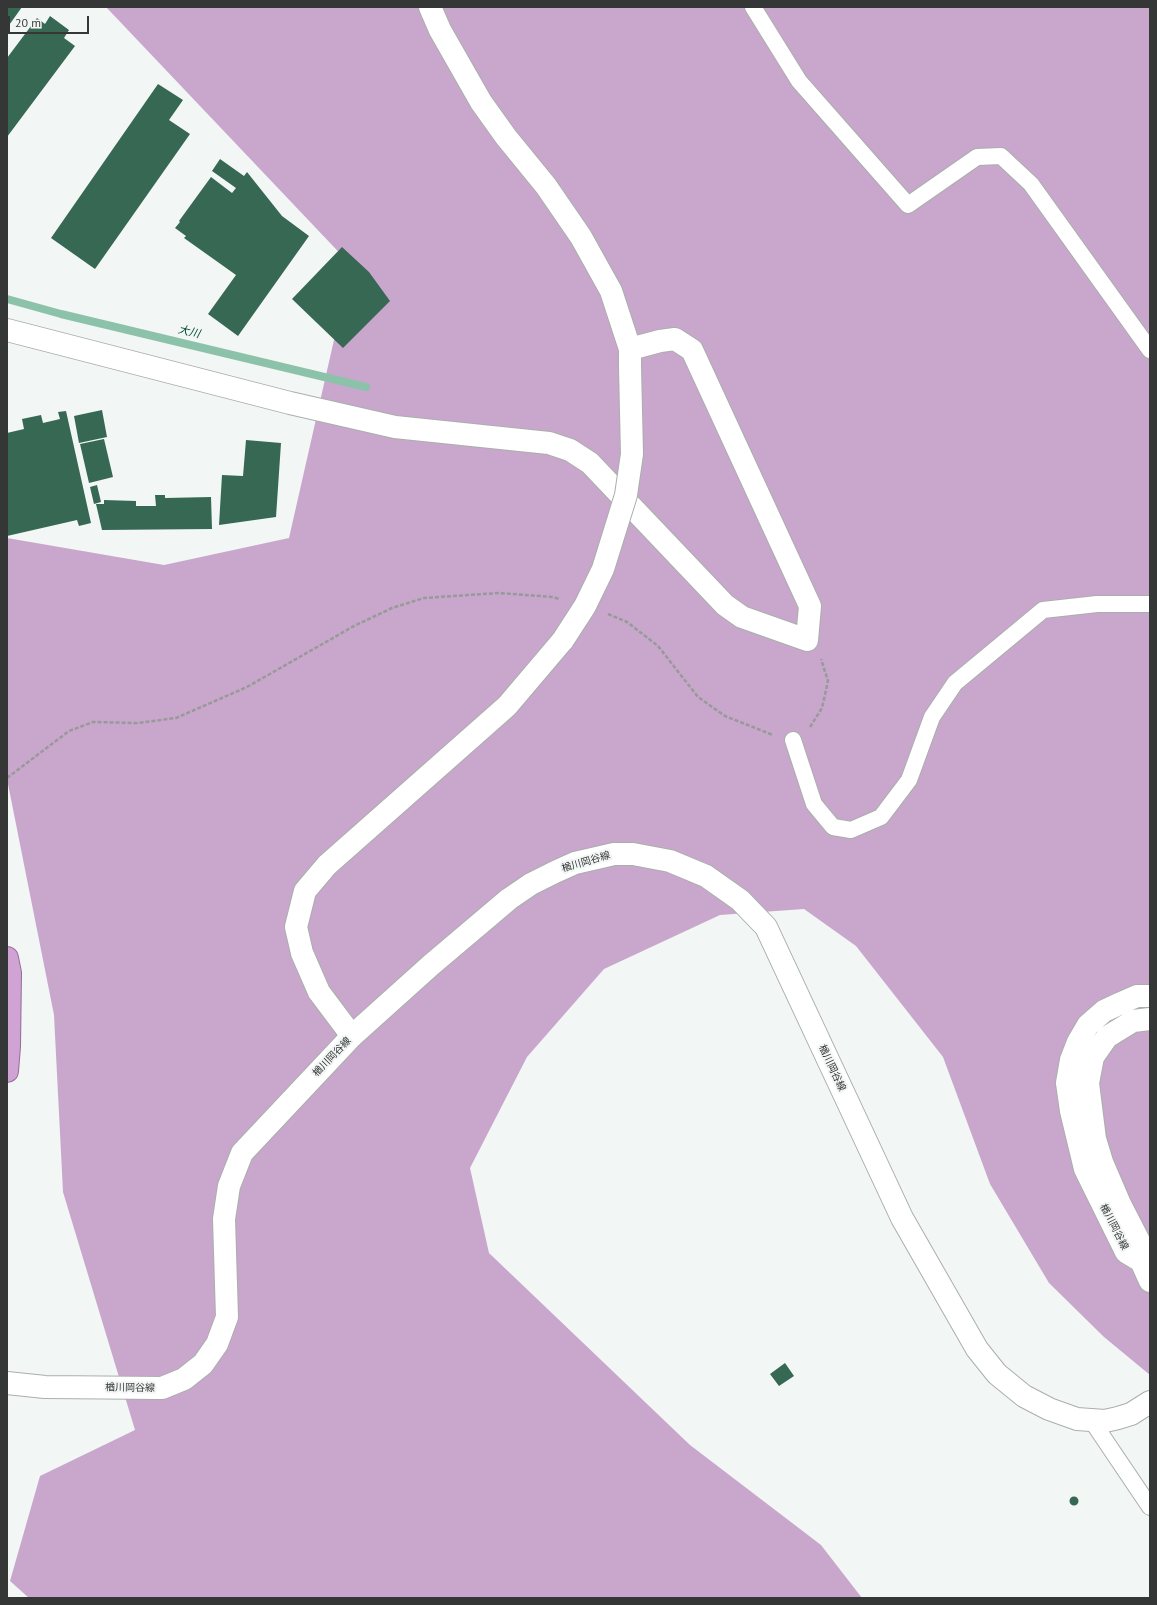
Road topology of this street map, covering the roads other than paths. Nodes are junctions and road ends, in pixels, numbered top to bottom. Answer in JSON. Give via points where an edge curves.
{"nodes":[{"id":1,"x":430,"y":7,"type":"edge"},
{"id":2,"x":753,"y":7,"type":"edge"},
{"id":3,"x":7,"y":330,"type":"edge"},
{"id":4,"x":1150,"y":350,"type":"edge"},
{"id":5,"x":630,"y":358,"type":"junction"},
{"id":6,"x":1150,"y":604,"type":"edge"},
{"id":7,"x":793,"y":740,"type":"road end"},
{"id":8,"x":7,"y":958,"type":"edge"},
{"id":9,"x":1150,"y":996,"type":"edge"},
{"id":10,"x":1150,"y":1019,"type":"edge"},
{"id":11,"x":352,"y":1036,"type":"junction"},
{"id":12,"x":7,"y":1071,"type":"edge"},
{"id":13,"x":1141,"y":1261,"type":"junction"},
{"id":14,"x":1150,"y":1281,"type":"edge"},
{"id":15,"x":7,"y":1384,"type":"edge"},
{"id":16,"x":1150,"y":1402,"type":"edge"},
{"id":17,"x":1092,"y":1420,"type":"junction"},
{"id":18,"x":1150,"y":1507,"type":"edge"}],
"edges":[{"from":1,"to":5,"type":"street","via":[[440,30],[481,102],[546,186],[581,237],[611,291]]},
{"from":2,"to":4,"type":"lane","via":[[798,81],[908,205],[977,157],[1001,156],[1031,184]]},
{"from":3,"to":5,"type":"street","via":[[290,403],[394,427],[549,443],[570,450],[590,463],[725,605],[742,618],[807,640],[810,606],[692,350],[675,339],[660,341]]},
{"from":5,"to":11,"type":"street","bridge":true,"via":[[632,454],[626,495],[603,569],[586,606],[563,640],[507,706],[327,865],[305,891],[296,927],[302,953],[319,992]]},
{"from":6,"to":7,"type":"lane","via":[[1097,604],[1043,610],[954,683],[932,717],[909,780],[881,817],[851,830],[833,827],[814,804]]},
{"from":8,"to":12,"type":"highway","via":[[10,973]]},
{"from":9,"to":13,"type":"street","name":"楢川岡谷線","via":[[1137,996],[1104,1011],[1088,1025],[1071,1060],[1067,1083],[1085,1169],[1126,1252]]},
{"from":10,"to":13,"type":"street","name":"楢川岡谷線","via":[[1133,1021],[1107,1037],[1093,1057],[1088,1083],[1095,1139],[1120,1204],[1140,1243]]},
{"from":11,"to":15,"type":"street","name":"楢川岡谷線","via":[[242,1153],[229,1186],[224,1219],[227,1317],[217,1344],[203,1364],[184,1379],[162,1388]]},
{"from":11,"to":17,"type":"street","name":"楢川岡谷線","via":[[509,899],[555,872],[595,858],[633,854],[670,861],[706,876],[740,900],[766,927],[902,1218],[977,1349],[997,1374],[1024,1396],[1077,1419]]},
{"from":13,"to":14,"type":"street","name":"楢川岡谷線"},
{"from":16,"to":17,"type":"street","name":"楢川岡谷線","via":[[1131,1414],[1106,1421]]},
{"from":17,"to":18,"type":"lane"}]}
